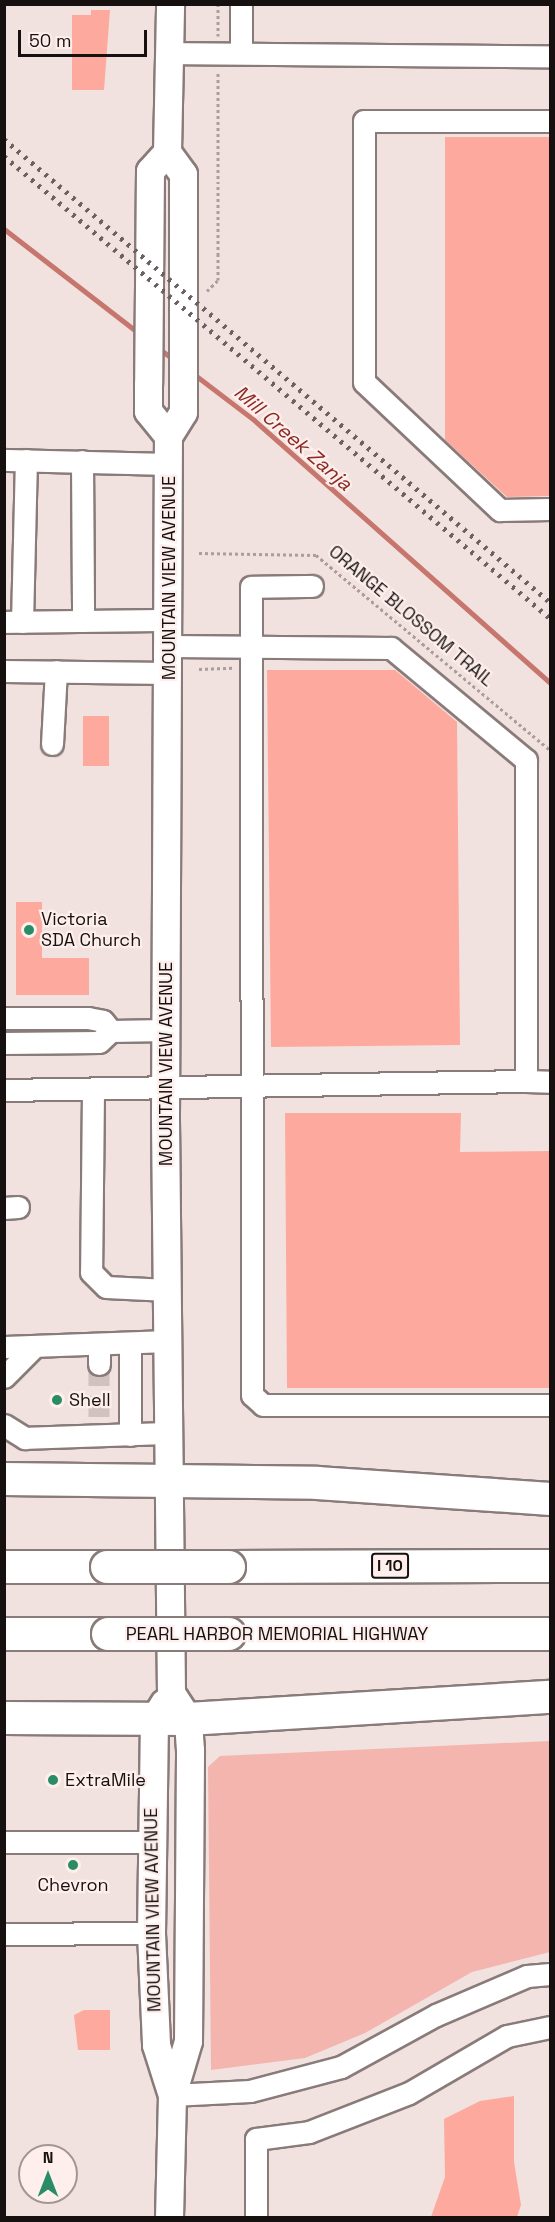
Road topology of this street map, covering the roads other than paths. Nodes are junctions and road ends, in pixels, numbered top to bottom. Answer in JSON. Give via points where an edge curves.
{"nodes":[{"id":1,"x":170,"y":4,"type":"edge"},
{"id":2,"x":241,"y":4,"type":"edge"},
{"id":3,"x":170,"y":53,"type":"junction"},
{"id":4,"x":240,"y":53,"type":"junction"},
{"id":5,"x":550,"y":56,"type":"edge"},
{"id":6,"x":550,"y":121,"type":"edge"},
{"id":7,"x":167,"y":152,"type":"junction"},
{"id":8,"x":168,"y":436,"type":"junction"},
{"id":9,"x":4,"y":460,"type":"edge"},
{"id":10,"x":26,"y":460,"type":"junction"},
{"id":11,"x":82,"y":461,"type":"junction"},
{"id":12,"x":168,"y":464,"type":"junction"},
{"id":13,"x":550,"y":509,"type":"edge"},
{"id":14,"x":312,"y":586,"type":"dead end"},
{"id":15,"x":83,"y":621,"type":"junction"},
{"id":16,"x":14,"y":622,"type":"edge"},
{"id":17,"x":170,"y":646,"type":"junction"},
{"id":18,"x":251,"y":646,"type":"junction"},
{"id":19,"x":4,"y":671,"type":"edge"},
{"id":20,"x":56,"y":671,"type":"junction"},
{"id":21,"x":52,"y":744,"type":"dead end"},
{"id":22,"x":4,"y":1018,"type":"edge"},
{"id":23,"x":165,"y":1030,"type":"junction"},
{"id":24,"x":111,"y":1031,"type":"junction"},
{"id":25,"x":4,"y":1043,"type":"edge"},
{"id":26,"x":526,"y":1082,"type":"junction"},
{"id":27,"x":550,"y":1082,"type":"edge"},
{"id":28,"x":252,"y":1087,"type":"junction"},
{"id":29,"x":4,"y":1090,"type":"edge"},
{"id":30,"x":93,"y":1091,"type":"junction"},
{"id":31,"x":165,"y":1091,"type":"junction"},
{"id":32,"x":168,"y":1290,"type":"junction"},
{"id":33,"x":168,"y":1341,"type":"junction"},
{"id":34,"x":130,"y":1343,"type":"junction"},
{"id":35,"x":35,"y":1346,"type":"junction"},
{"id":36,"x":4,"y":1347,"type":"edge"},
{"id":37,"x":4,"y":1377,"type":"edge"},
{"id":38,"x":550,"y":1405,"type":"edge"},
{"id":39,"x":4,"y":1425,"type":"edge"},
{"id":40,"x":169,"y":1433,"type":"junction"},
{"id":41,"x":130,"y":1435,"type":"junction"},
{"id":42,"x":4,"y":1479,"type":"edge"},
{"id":43,"x":170,"y":1480,"type":"junction"},
{"id":44,"x":550,"y":1499,"type":"edge"},
{"id":45,"x":550,"y":1566,"type":"edge"},
{"id":46,"x":4,"y":1567,"type":"edge"},
{"id":47,"x":4,"y":1634,"type":"edge"},
{"id":48,"x":550,"y":1634,"type":"edge"},
{"id":49,"x":171,"y":1693,"type":"junction"},
{"id":50,"x":550,"y":1697,"type":"edge"},
{"id":51,"x":4,"y":1718,"type":"edge"},
{"id":52,"x":154,"y":1719,"type":"junction"},
{"id":53,"x":188,"y":1719,"type":"junction"},
{"id":54,"x":4,"y":1842,"type":"edge"},
{"id":55,"x":152,"y":1842,"type":"junction"},
{"id":56,"x":151,"y":1933,"type":"junction"},
{"id":57,"x":4,"y":1934,"type":"edge"},
{"id":58,"x":550,"y":1974,"type":"edge"},
{"id":59,"x":550,"y":2027,"type":"edge"},
{"id":60,"x":172,"y":2095,"type":"junction"},
{"id":61,"x":170,"y":2217,"type":"edge"},
{"id":62,"x":256,"y":2217,"type":"edge"}],
"edges":[{"from":1,"to":3,"type":"main road"},
{"from":2,"to":4,"type":"street"},
{"from":3,"to":4,"type":"street"},
{"from":3,"to":7,"type":"main road"},
{"from":4,"to":5,"type":"street"},
{"from":6,"to":13,"type":"street","via":[[364,121],[364,382],[501,510]]},
{"from":7,"to":8,"type":"main road","via":[[183,174],[183,412]]},
{"from":7,"to":8,"type":"main road","via":[[150,171],[148,411]]},
{"from":8,"to":12,"type":"main road","name":"MOUNTAIN VIEW AVENUE"},
{"from":9,"to":10,"type":"street"},
{"from":10,"to":11,"type":"street"},
{"from":10,"to":16,"type":"street"},
{"from":11,"to":12,"type":"street"},
{"from":11,"to":15,"type":"street"},
{"from":12,"to":17,"type":"main road","name":"MOUNTAIN VIEW AVENUE"},
{"from":14,"to":18,"type":"street","via":[[251,587]]},
{"from":15,"to":16,"type":"street"},
{"from":15,"to":17,"type":"street"},
{"from":17,"to":18,"type":"street"},
{"from":17,"to":20,"type":"street"},
{"from":17,"to":23,"type":"main road","name":"MOUNTAIN VIEW AVENUE"},
{"from":18,"to":26,"type":"street","via":[[391,648],[525,760]]},
{"from":18,"to":28,"type":"street"},
{"from":19,"to":20,"type":"street"},
{"from":20,"to":21,"type":"street"},
{"from":22,"to":24,"type":"street","via":[[88,1018],[103,1021]]},
{"from":23,"to":24,"type":"street"},
{"from":23,"to":31,"type":"main road","name":"MOUNTAIN VIEW AVENUE"},
{"from":24,"to":25,"type":"street","via":[[99,1042]]},
{"from":26,"to":27,"type":"street"},
{"from":26,"to":28,"type":"street"},
{"from":28,"to":31,"type":"street"},
{"from":28,"to":38,"type":"street","via":[[252,1395],[263,1405]]},
{"from":29,"to":30,"type":"street"},
{"from":30,"to":31,"type":"street"},
{"from":30,"to":32,"type":"street","via":[[91,1272],[106,1287]]},
{"from":31,"to":32,"type":"main road","name":"MOUNTAIN VIEW AVENUE"},
{"from":32,"to":33,"type":"main road","name":"MOUNTAIN VIEW AVENUE"},
{"from":33,"to":34,"type":"street"},
{"from":33,"to":40,"type":"main road","name":"MOUNTAIN VIEW AVENUE"},
{"from":34,"to":35,"type":"street","via":[[99,1354]]},
{"from":34,"to":41,"type":"street"},
{"from":35,"to":36,"type":"street"},
{"from":35,"to":37,"type":"street"},
{"from":39,"to":41,"type":"street","via":[[25,1438],[99,1431]]},
{"from":40,"to":41,"type":"street"},
{"from":40,"to":43,"type":"main road","name":"MOUNTAIN VIEW AVENUE"},
{"from":42,"to":43,"type":"highway"},
{"from":43,"to":44,"type":"highway"},
{"from":43,"to":49,"type":"main road","name":"MOUNTAIN VIEW AVENUE"},
{"from":45,"to":46,"type":"highway","number":"I 10","bridge":true},
{"from":47,"to":48,"type":"highway","name":"PEARL HARBOR MEMORIAL HIGHWAY","bridge":true},
{"from":49,"to":52,"type":"main road"},
{"from":49,"to":53,"type":"main road"},
{"from":50,"to":53,"type":"highway"},
{"from":51,"to":52,"type":"highway"},
{"from":52,"to":53,"type":"highway"},
{"from":52,"to":55,"type":"main road","name":"MOUNTAIN VIEW AVENUE"},
{"from":53,"to":60,"type":"main road","name":"MOUNTAIN VIEW AVENUE","via":[[188,2041]]},
{"from":54,"to":55,"type":"street"},
{"from":55,"to":56,"type":"main road","name":"MOUNTAIN VIEW AVENUE"},
{"from":56,"to":57,"type":"street"},
{"from":56,"to":60,"type":"main road","name":"MOUNTAIN VIEW AVENUE","via":[[156,2045]]},
{"from":58,"to":60,"type":"street","via":[[527,1976],[436,2015],[341,2067],[250,2091]]},
{"from":59,"to":62,"type":"street","via":[[507,2036],[409,2092],[309,2132],[256,2139]]},
{"from":60,"to":61,"type":"main road","name":"MOUNTAIN VIEW AVENUE"}]}
